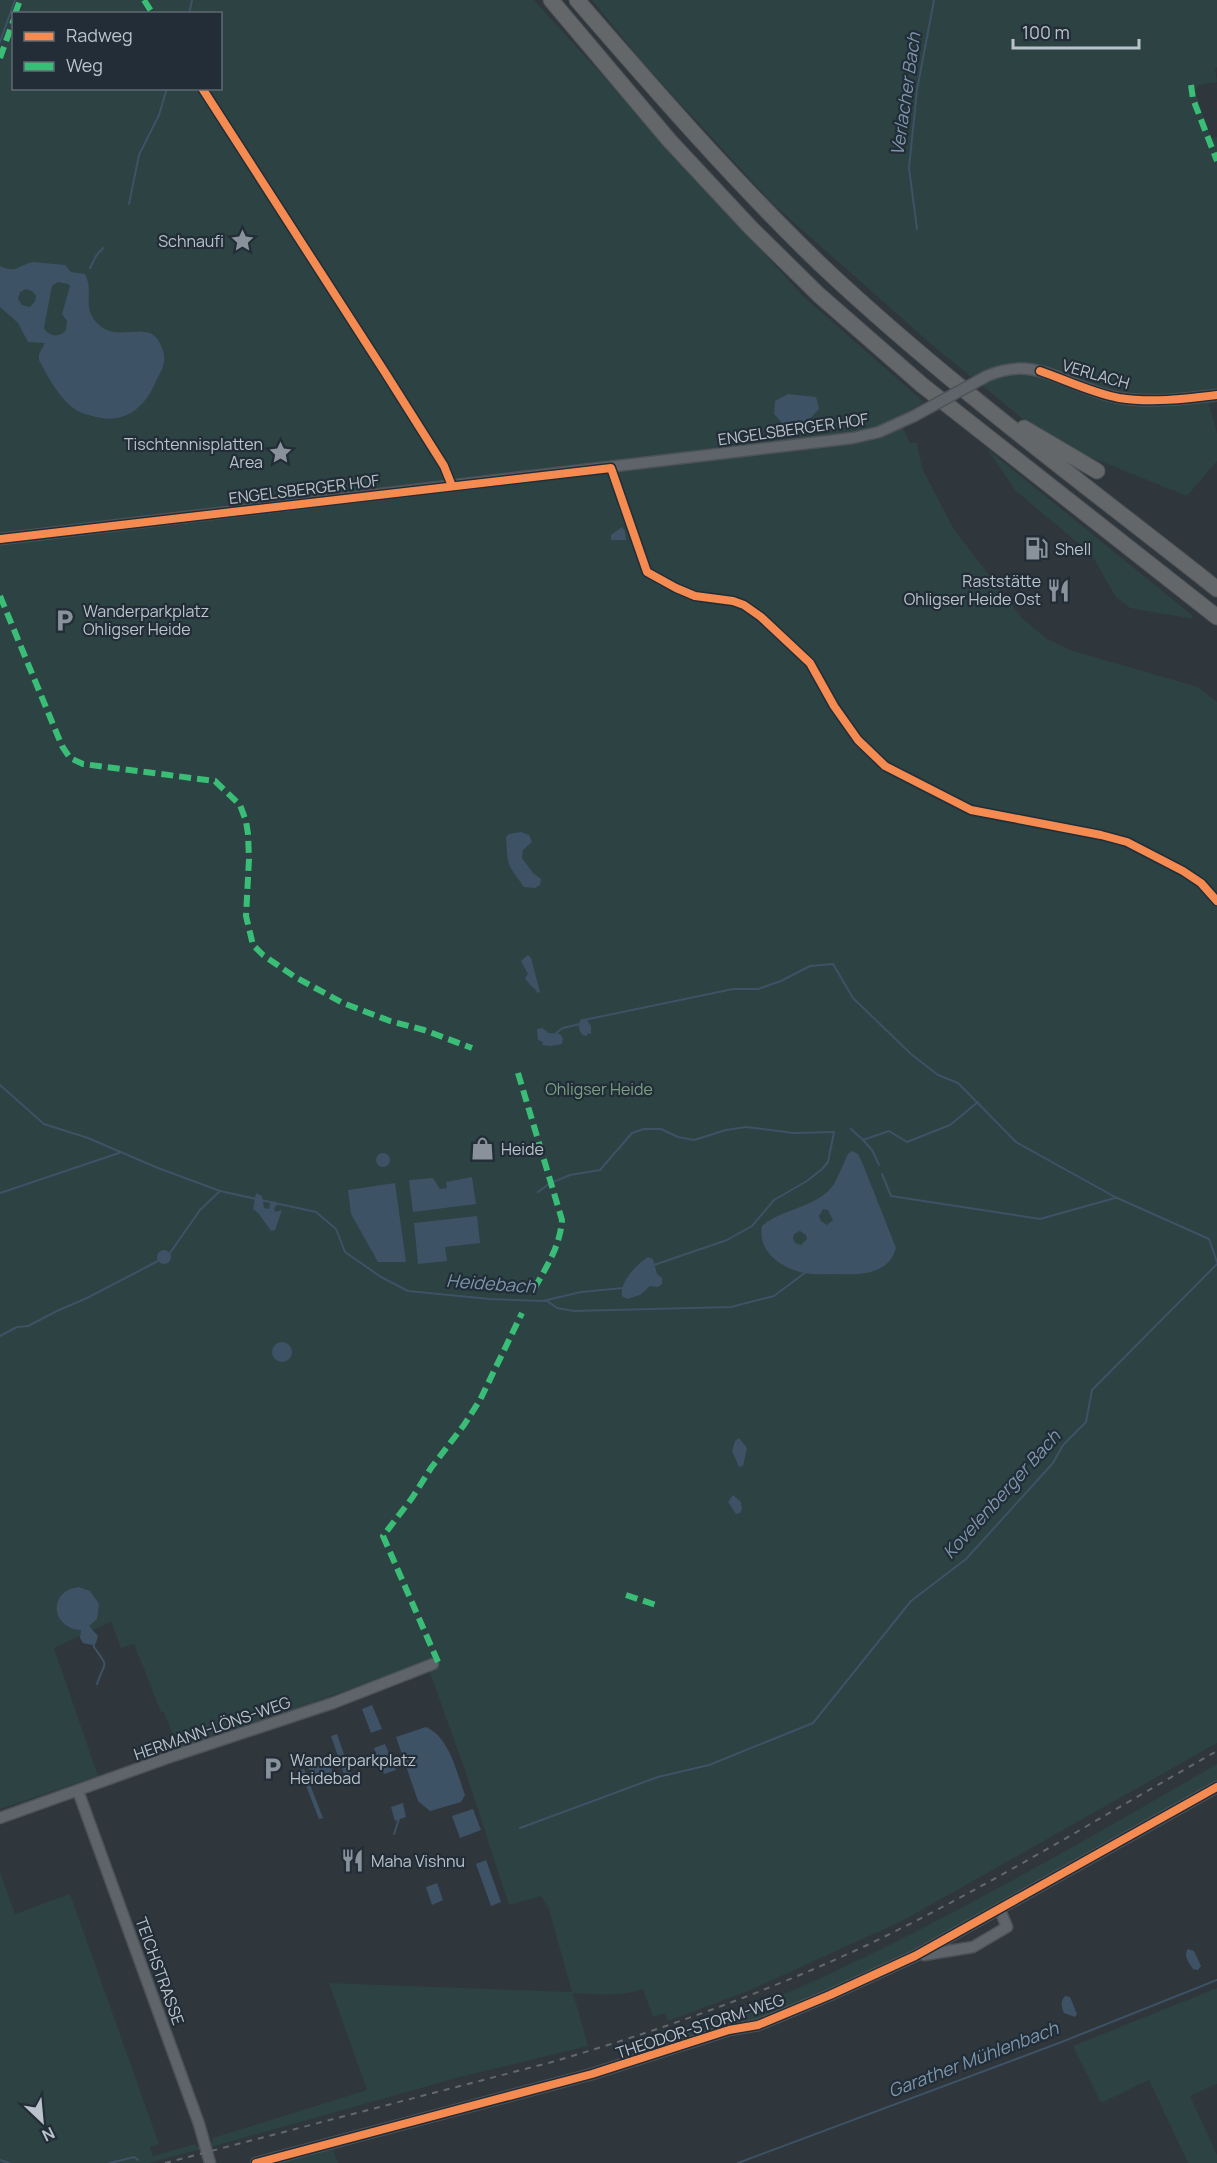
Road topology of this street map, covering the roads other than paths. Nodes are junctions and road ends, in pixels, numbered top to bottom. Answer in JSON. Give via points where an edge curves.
{"nodes":[{"id":1,"x":551,"y":0,"type":"edge"},
{"id":2,"x":577,"y":0,"type":"edge"},
{"id":3,"x":922,"y":385,"type":"junction"},
{"id":4,"x":1217,"y":395,"type":"edge"},
{"id":5,"x":975,"y":400,"type":"junction"},
{"id":6,"x":912,"y":417,"type":"joint"},
{"id":7,"x":961,"y":428,"type":"dead end"},
{"id":8,"x":1097,"y":471,"type":"dead end"},
{"id":9,"x":0,"y":539,"type":"edge"},
{"id":10,"x":1217,"y":590,"type":"edge"},
{"id":11,"x":1217,"y":617,"type":"edge"},
{"id":12,"x":433,"y":1664,"type":"dead end"},
{"id":13,"x":1217,"y":1787,"type":"edge"},
{"id":14,"x":78,"y":1791,"type":"junction"},
{"id":15,"x":0,"y":1818,"type":"edge"},
{"id":16,"x":1000,"y":1910,"type":"junction"},
{"id":17,"x":915,"y":1956,"type":"junction"},
{"id":18,"x":210,"y":2163,"type":"edge"},
{"id":19,"x":256,"y":2163,"type":"edge"}],
"edges":[{"from":1,"to":3,"type":"highway","via":[[669,140],[751,228],[819,295]]},
{"from":2,"to":5,"type":"highway","via":[[685,124],[820,263]]},
{"from":3,"to":7,"type":"highway"},
{"from":3,"to":11,"type":"highway"},
{"from":4,"to":6,"type":"street","name":"VERLACH","bridge":true,"via":[[1119,398],[1021,367],[987,376]]},
{"from":5,"to":8,"type":"highway"},
{"from":5,"to":10,"type":"highway"},
{"from":6,"to":9,"type":"street","name":"ENGELSBERGER HOF","via":[[879,432],[853,438]]},
{"from":12,"to":14,"type":"street","name":"HERMANN-LÖNS-WEG","via":[[333,1703]]},
{"from":13,"to":16,"type":"street","name":"THEODOR-STORM-WEG"},
{"from":14,"to":15,"type":"street","name":"HERMANN-LÖNS-WEG"},
{"from":14,"to":18,"type":"street","name":"TEICHSTRASSE"},
{"from":16,"to":17,"type":"street","name":"THEODOR-STORM-WEG"},
{"from":16,"to":17,"type":"street","name":"THEODOR-STORM-WEG","via":[[1007,1927],[977,1945]]},
{"from":17,"to":19,"type":"street","name":"THEODOR-STORM-WEG","via":[[758,2025],[729,2030],[592,2074]]}]}
